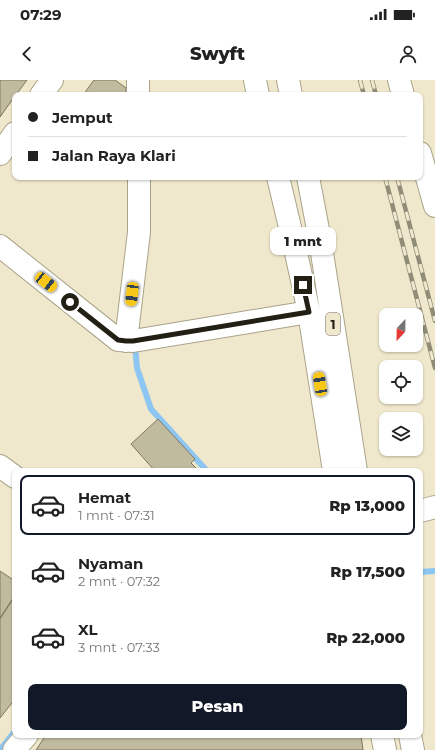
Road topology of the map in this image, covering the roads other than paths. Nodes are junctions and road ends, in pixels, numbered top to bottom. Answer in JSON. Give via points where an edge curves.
{"nodes":[{"id":1,"x":255,"y":80,"type":"edge"},
{"id":2,"x":288,"y":80,"type":"edge"},
{"id":3,"x":399,"y":80,"type":"edge"},
{"id":4,"x":257,"y":92,"type":"edge"},
{"id":5,"x":290,"y":92,"type":"edge"},
{"id":6,"x":403,"y":92,"type":"edge"},
{"id":7,"x":12,"y":136,"type":"edge"},
{"id":8,"x":0,"y":154,"type":"edge"},
{"id":9,"x":423,"y":164,"type":"edge"},
{"id":10,"x":139,"y":180,"type":"edge"},
{"id":11,"x":279,"y":180,"type":"edge"},
{"id":12,"x":309,"y":180,"type":"edge"},
{"id":13,"x":435,"y":206,"type":"edge"},
{"id":14,"x":0,"y":246,"type":"edge"},
{"id":15,"x":309,"y":312,"type":"junction"},
{"id":16,"x":132,"y":340,"type":"junction"},
{"id":17,"x":0,"y":466,"type":"edge"},
{"id":18,"x":334,"y":468,"type":"edge"},
{"id":19,"x":356,"y":468,"type":"edge"},
{"id":20,"x":12,"y":475,"type":"edge"},
{"id":21,"x":435,"y":507,"type":"edge"},
{"id":22,"x":423,"y":510,"type":"edge"},
{"id":23,"x":435,"y":515,"type":"edge"},
{"id":24,"x":423,"y":518,"type":"edge"},
{"id":25,"x":383,"y":738,"type":"edge"},
{"id":26,"x":411,"y":738,"type":"edge"},
{"id":27,"x":385,"y":750,"type":"edge"},
{"id":28,"x":413,"y":750,"type":"edge"}],
"edges":[{"from":1,"to":4,"type":"main road"},
{"from":2,"to":5,"type":"main road"},
{"from":3,"to":6,"type":"main road"},
{"from":7,"to":8,"type":"main road"},
{"from":9,"to":13,"type":"main road"},
{"from":10,"to":16,"type":"main road","via":[[139,232]]},
{"from":11,"to":15,"type":"main road","number":"1"},
{"from":12,"to":19,"type":"main road","number":"1"},
{"from":14,"to":16,"type":"main road","via":[[118,340]]},
{"from":15,"to":16,"type":"main road"},
{"from":15,"to":18,"type":"main road","number":"1"},
{"from":17,"to":20,"type":"main road"},
{"from":21,"to":22,"type":"main road"},
{"from":23,"to":24,"type":"main road"},
{"from":25,"to":27,"type":"main road"},
{"from":26,"to":28,"type":"main road"}]}
